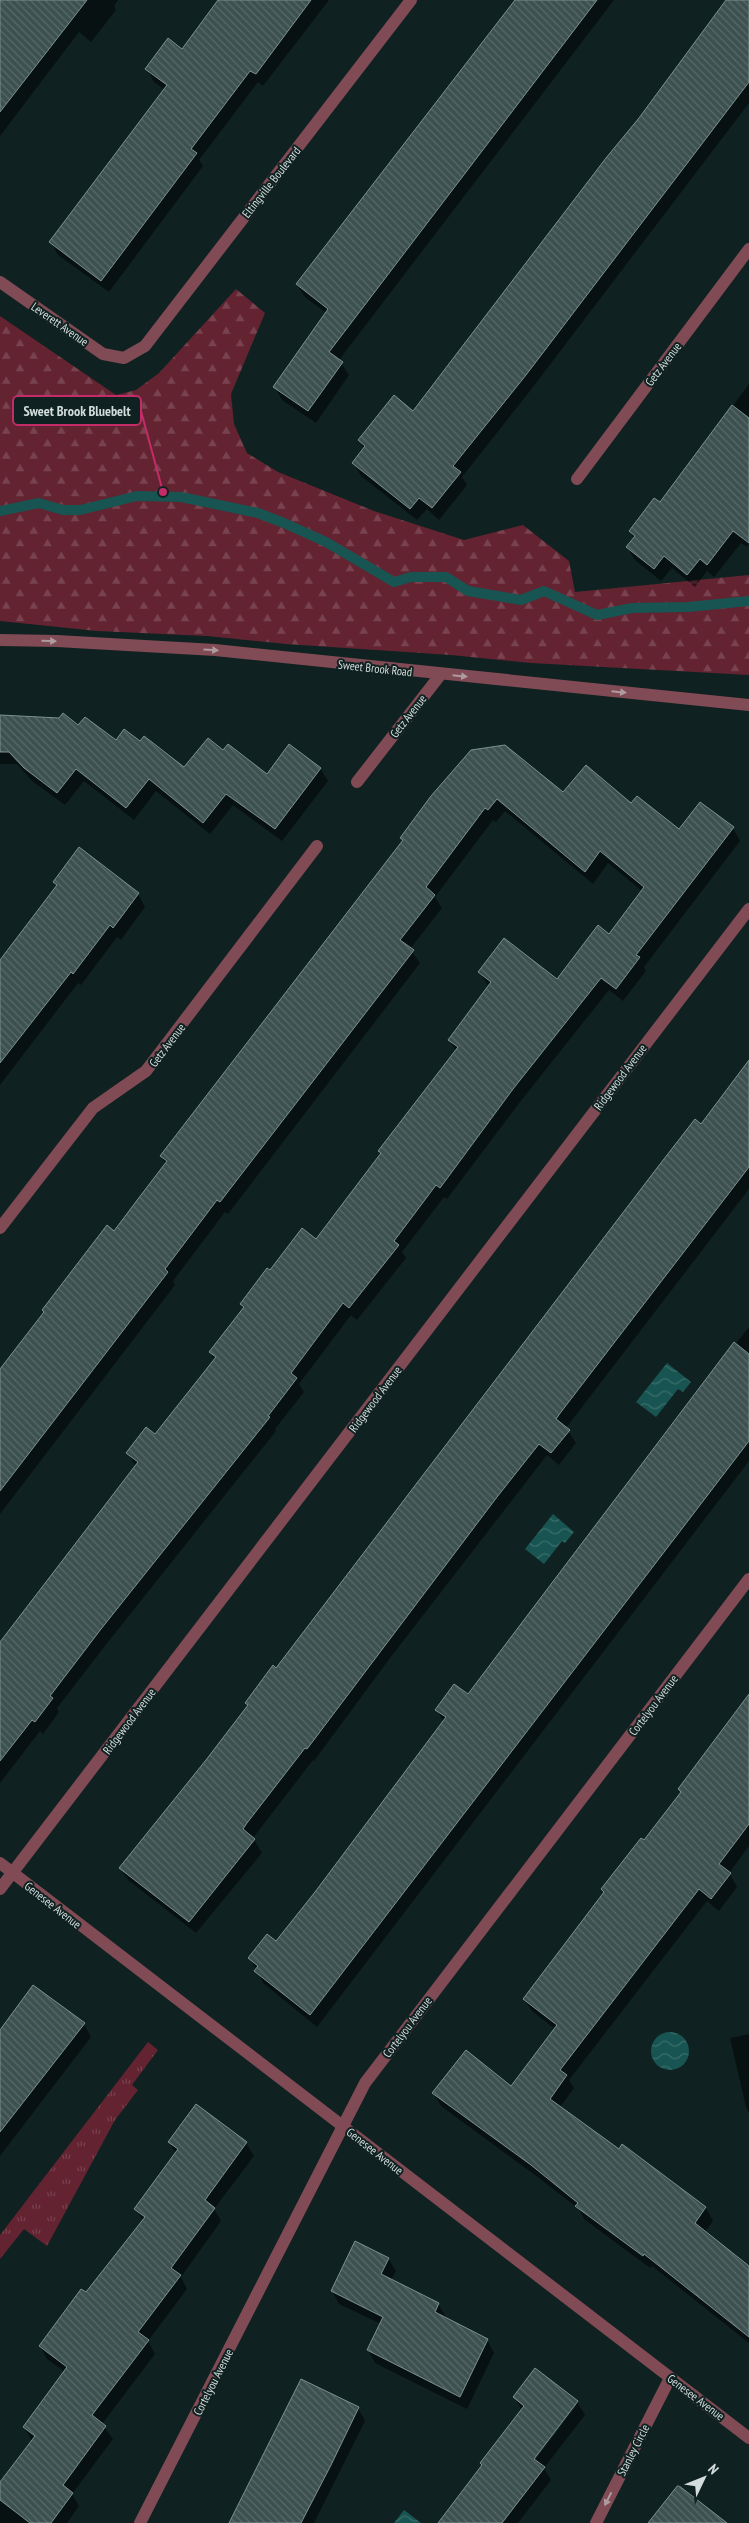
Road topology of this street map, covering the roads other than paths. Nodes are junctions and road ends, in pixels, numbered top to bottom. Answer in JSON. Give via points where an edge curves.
{"nodes":[{"id":1,"x":411,"y":0,"type":"edge"},
{"id":2,"x":749,"y":248,"type":"edge"},
{"id":3,"x":0,"y":282,"type":"edge"},
{"id":4,"x":124,"y":358,"type":"joint"},
{"id":5,"x":577,"y":479,"type":"dead end"},
{"id":6,"x":0,"y":640,"type":"edge"},
{"id":7,"x":441,"y":674,"type":"junction"},
{"id":8,"x":749,"y":705,"type":"edge"},
{"id":9,"x":358,"y":782,"type":"dead end"},
{"id":10,"x":317,"y":846,"type":"dead end"},
{"id":11,"x":749,"y":908,"type":"edge"},
{"id":12,"x":0,"y":1228,"type":"edge"},
{"id":13,"x":749,"y":1579,"type":"edge"},
{"id":14,"x":0,"y":1863,"type":"edge"},
{"id":15,"x":12,"y":1873,"type":"junction"},
{"id":16,"x":0,"y":1890,"type":"edge"},
{"id":17,"x":343,"y":2127,"type":"junction"},
{"id":18,"x":670,"y":2378,"type":"junction"},
{"id":19,"x":749,"y":2438,"type":"edge"},
{"id":20,"x":140,"y":2523,"type":"edge"},
{"id":21,"x":596,"y":2523,"type":"edge"}],
"edges":[{"from":1,"to":4,"type":"street","name":"Eltingville Boulevard","via":[[145,346]]},
{"from":2,"to":5,"type":"street","name":"Getz Avenue"},
{"from":3,"to":4,"type":"street","name":"Leverett Avenue","via":[[103,354]]},
{"from":6,"to":7,"type":"street","name":"Sweet Brook Road","one_way":true,"via":[[215,650]]},
{"from":7,"to":8,"type":"street","name":"Sweet Brook Road","one_way":true},
{"from":7,"to":9,"type":"street","name":"Getz Avenue"},
{"from":10,"to":12,"type":"street","name":"Getz Avenue","via":[[146,1072],[93,1108]]},
{"from":11,"to":15,"type":"street","name":"Ridgewood Avenue"},
{"from":13,"to":17,"type":"street","name":"Cortelyou Avenue","via":[[376,2067]]},
{"from":14,"to":15,"type":"street","name":"Genesee Avenue"},
{"from":15,"to":16,"type":"street","name":"Ridgewood Avenue"},
{"from":15,"to":17,"type":"street","name":"Genesee Avenue"},
{"from":17,"to":18,"type":"street","name":"Genesee Avenue"},
{"from":17,"to":20,"type":"street","name":"Cortelyou Avenue"},
{"from":18,"to":19,"type":"street","name":"Genesee Avenue"},
{"from":18,"to":21,"type":"street","name":"Stanley Circle","one_way":true}]}
